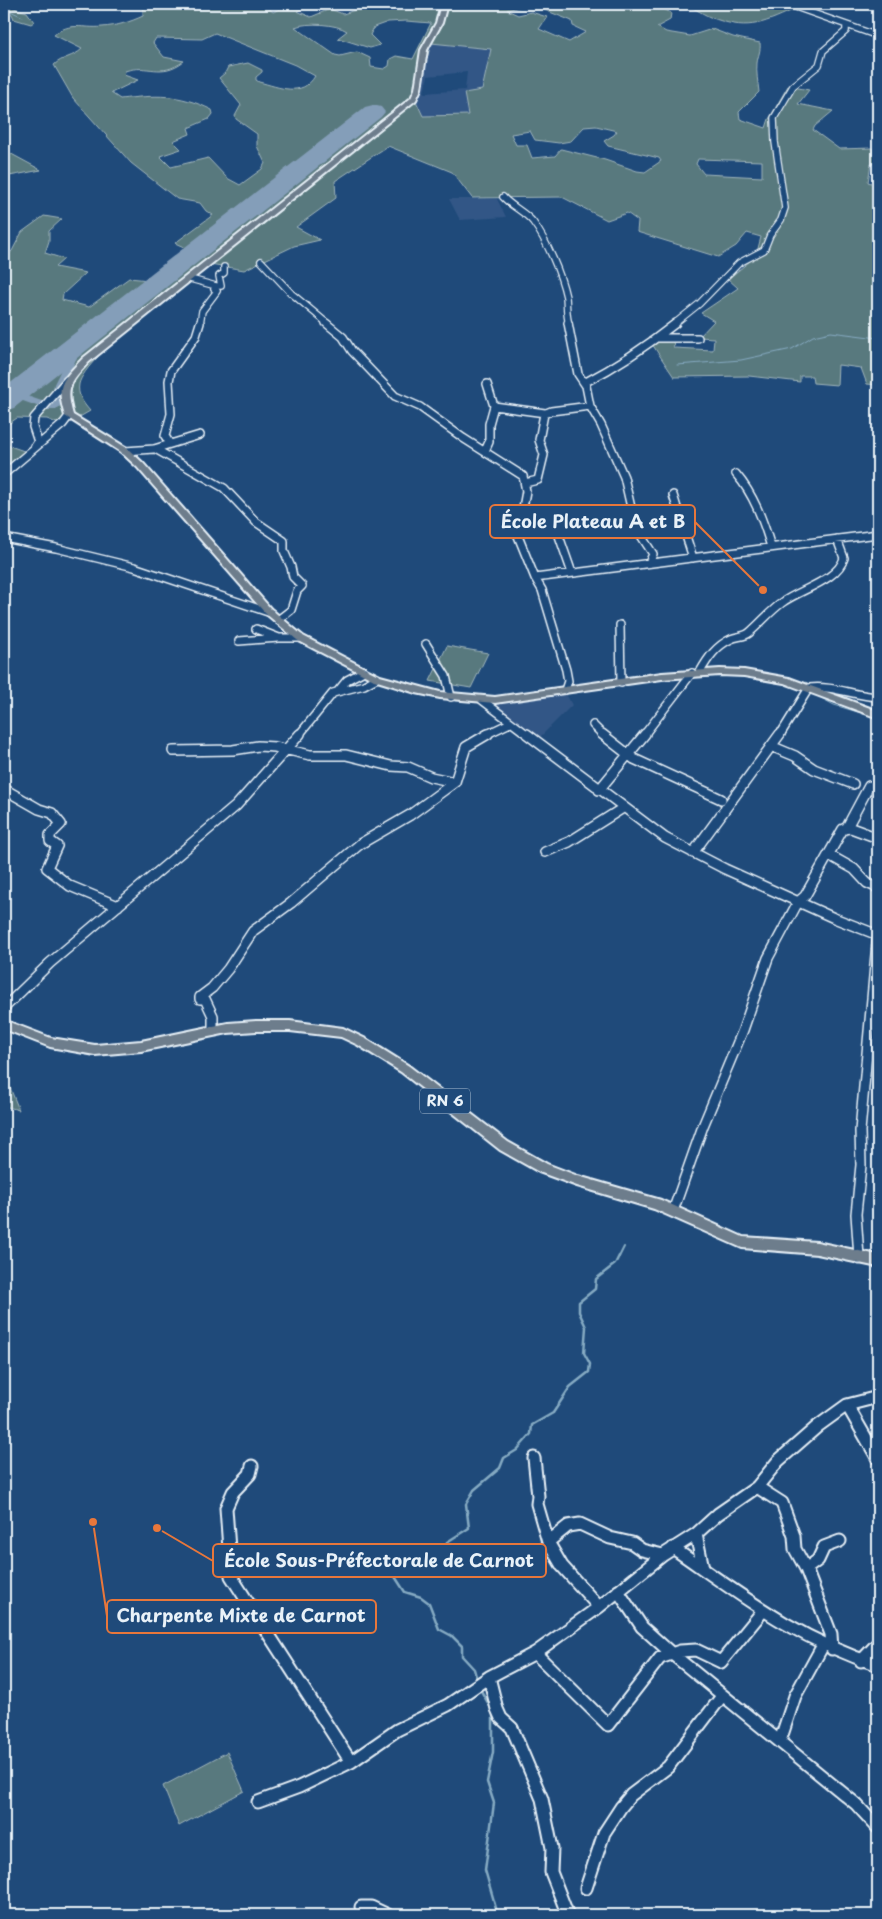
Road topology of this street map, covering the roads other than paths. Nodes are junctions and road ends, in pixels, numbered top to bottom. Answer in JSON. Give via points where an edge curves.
{"nodes":[{"id":1,"x":444,"y":4,"type":"edge"},
{"id":2,"x":787,"y":4,"type":"edge"},
{"id":3,"x":846,"y":26,"type":"junction"},
{"id":4,"x":878,"y":36,"type":"edge"},
{"id":5,"x":503,"y":197,"type":"dead end"},
{"id":6,"x":261,"y":261,"type":"dead end"},
{"id":7,"x":224,"y":267,"type":"dead end"},
{"id":8,"x":190,"y":280,"type":"junction"},
{"id":9,"x":216,"y":286,"type":"junction"},
{"id":10,"x":657,"y":338,"type":"junction"},
{"id":11,"x":698,"y":338,"type":"dead end"},
{"id":12,"x":68,"y":380,"type":"junction"},
{"id":13,"x":584,"y":383,"type":"junction"},
{"id":14,"x":487,"y":384,"type":"dead end"},
{"id":15,"x":494,"y":406,"type":"junction"},
{"id":16,"x":590,"y":406,"type":"junction"},
{"id":17,"x":545,"y":413,"type":"junction"},
{"id":18,"x":69,"y":416,"type":"junction"},
{"id":19,"x":200,"y":435,"type":"dead end"},
{"id":20,"x":170,"y":444,"type":"junction"},
{"id":21,"x":35,"y":446,"type":"junction"},
{"id":22,"x":157,"y":450,"type":"junction"},
{"id":23,"x":125,"y":451,"type":"junction"},
{"id":24,"x":485,"y":451,"type":"junction"},
{"id":25,"x":4,"y":474,"type":"edge"},
{"id":26,"x":736,"y":474,"type":"dead end"},
{"id":27,"x":525,"y":483,"type":"junction"},
{"id":28,"x":673,"y":495,"type":"dead end"},
{"id":29,"x":522,"y":512,"type":"junction"},
{"id":30,"x":878,"y":534,"type":"edge"},
{"id":31,"x":4,"y":538,"type":"edge"},
{"id":32,"x":837,"y":540,"type":"junction"},
{"id":33,"x":771,"y":547,"type":"junction"},
{"id":34,"x":693,"y":558,"type":"junction"},
{"id":35,"x":649,"y":564,"type":"junction"},
{"id":36,"x":572,"y":573,"type":"junction"},
{"id":37,"x":535,"y":578,"type":"junction"},
{"id":38,"x":271,"y":613,"type":"junction"},
{"id":39,"x":278,"y":620,"type":"junction"},
{"id":40,"x":620,"y":625,"type":"dead end"},
{"id":41,"x":256,"y":629,"type":"dead end"},
{"id":42,"x":279,"y":638,"type":"junction"},
{"id":43,"x":300,"y":638,"type":"junction"},
{"id":44,"x":239,"y":641,"type":"dead end"},
{"id":45,"x":426,"y":644,"type":"dead end"},
{"id":46,"x":364,"y":671,"type":"junction"},
{"id":47,"x":696,"y":673,"type":"junction"},
{"id":48,"x":377,"y":678,"type":"junction"},
{"id":49,"x":621,"y":683,"type":"junction"},
{"id":50,"x":565,"y":690,"type":"junction"},
{"id":51,"x":808,"y":690,"type":"junction"},
{"id":52,"x":338,"y":691,"type":"junction"},
{"id":53,"x":451,"y":697,"type":"junction"},
{"id":54,"x":878,"y":697,"type":"edge"},
{"id":55,"x":482,"y":700,"type":"junction"},
{"id":56,"x":878,"y":715,"type":"edge"},
{"id":57,"x":510,"y":723,"type":"junction"},
{"id":58,"x":593,"y":726,"type":"dead end"},
{"id":59,"x":771,"y":746,"type":"junction"},
{"id":60,"x":288,"y":749,"type":"junction"},
{"id":61,"x":173,"y":751,"type":"dead end"},
{"id":62,"x":627,"y":754,"type":"junction"},
{"id":63,"x":455,"y":782,"type":"junction"},
{"id":64,"x":853,"y":784,"type":"dead end"},
{"id":65,"x":869,"y":786,"type":"dead end"},
{"id":66,"x":4,"y":789,"type":"edge"},
{"id":67,"x":599,"y":790,"type":"junction"},
{"id":68,"x":721,"y":798,"type":"dead end"},
{"id":69,"x":623,"y":808,"type":"junction"},
{"id":70,"x":847,"y":827,"type":"junction"},
{"id":71,"x":878,"y":838,"type":"edge"},
{"id":72,"x":545,"y":852,"type":"dead end"},
{"id":73,"x":693,"y":853,"type":"junction"},
{"id":74,"x":829,"y":854,"type":"junction"},
{"id":75,"x":878,"y":888,"type":"edge"},
{"id":76,"x":798,"y":902,"type":"junction"},
{"id":77,"x":118,"y":906,"type":"junction"},
{"id":78,"x":878,"y":934,"type":"edge"},
{"id":79,"x":4,"y":1008,"type":"edge"},
{"id":80,"x":4,"y":1024,"type":"edge"},
{"id":81,"x":213,"y":1031,"type":"junction"},
{"id":82,"x":673,"y":1211,"type":"junction"},
{"id":83,"x":859,"y":1258,"type":"junction"},
{"id":84,"x":878,"y":1261,"type":"edge"},
{"id":85,"x":878,"y":1397,"type":"edge"},
{"id":86,"x":848,"y":1405,"type":"junction"},
{"id":87,"x":534,"y":1458,"type":"dead end"},
{"id":88,"x":878,"y":1459,"type":"edge"},
{"id":89,"x":252,"y":1466,"type":"dead end"},
{"id":90,"x":758,"y":1487,"type":"junction"},
{"id":91,"x":696,"y":1534,"type":"junction"},
{"id":92,"x":840,"y":1541,"type":"dead end"},
{"id":93,"x":548,"y":1542,"type":"junction"},
{"id":94,"x":673,"y":1548,"type":"junction"},
{"id":95,"x":663,"y":1555,"type":"junction"},
{"id":96,"x":703,"y":1568,"type":"junction"},
{"id":97,"x":806,"y":1569,"type":"junction"},
{"id":98,"x":618,"y":1591,"type":"junction"},
{"id":99,"x":599,"y":1607,"type":"junction"},
{"id":100,"x":762,"y":1612,"type":"junction"},
{"id":101,"x":878,"y":1643,"type":"edge"},
{"id":102,"x":828,"y":1647,"type":"junction"},
{"id":103,"x":535,"y":1653,"type":"junction"},
{"id":104,"x":670,"y":1653,"type":"junction"},
{"id":105,"x":861,"y":1661,"type":"junction"},
{"id":106,"x":878,"y":1666,"type":"edge"},
{"id":107,"x":489,"y":1678,"type":"junction"},
{"id":108,"x":722,"y":1696,"type":"junction"},
{"id":109,"x":780,"y":1742,"type":"junction"},
{"id":110,"x":351,"y":1762,"type":"junction"},
{"id":111,"x":258,"y":1802,"type":"dead end"},
{"id":112,"x":878,"y":1828,"type":"edge"},
{"id":113,"x":586,"y":1888,"type":"dead end"},
{"id":114,"x":361,"y":1907,"type":"dead end"},
{"id":115,"x":388,"y":1915,"type":"edge"},
{"id":116,"x":564,"y":1915,"type":"edge"}],
"edges":[{"from":1,"to":8,"type":"main road","via":[[439,22],[424,50],[414,99]]},
{"from":2,"to":3,"type":"street"},
{"from":3,"to":4,"type":"street"},
{"from":3,"to":10,"type":"street","via":[[846,31],[823,51],[816,68],[793,86],[774,118],[785,208],[766,246],[758,254],[739,263],[699,304]]},
{"from":5,"to":13,"type":"street","via":[[534,224],[556,265],[566,298],[566,316],[578,374]]},
{"from":6,"to":24,"type":"street","via":[[291,293],[343,337],[352,351],[395,396],[420,407]]},
{"from":7,"to":9,"type":"street","via":[[224,273],[219,276],[221,286]]},
{"from":8,"to":9,"type":"street"},
{"from":8,"to":12,"type":"main road","via":[[93,354]]},
{"from":9,"to":20,"type":"street","via":[[214,289],[217,291],[202,311],[196,336],[171,371],[171,414],[165,436]]},
{"from":10,"to":11,"type":"street"},
{"from":10,"to":13,"type":"street","via":[[615,367]]},
{"from":12,"to":18,"type":"main road","via":[[64,399]]},
{"from":12,"to":21,"type":"street","via":[[34,418],[38,442]]},
{"from":13,"to":16,"type":"street"},
{"from":14,"to":15,"type":"street"},
{"from":15,"to":17,"type":"street"},
{"from":15,"to":24,"type":"street"},
{"from":16,"to":17,"type":"street"},
{"from":16,"to":35,"type":"street","via":[[624,477],[640,534],[653,554]]},
{"from":17,"to":27,"type":"street","via":[[539,440],[544,455],[543,465],[538,480]]},
{"from":18,"to":21,"type":"street"},
{"from":18,"to":23,"type":"main road"},
{"from":19,"to":20,"type":"street"},
{"from":20,"to":22,"type":"street"},
{"from":21,"to":25,"type":"street"},
{"from":22,"to":23,"type":"street"},
{"from":22,"to":39,"type":"street","via":[[224,488],[256,522],[284,541],[284,554],[294,569],[293,577],[302,586],[291,610]]},
{"from":23,"to":38,"type":"main road"},
{"from":24,"to":27,"type":"street","via":[[520,473]]},
{"from":26,"to":33,"type":"street","via":[[753,496]]},
{"from":27,"to":29,"type":"street"},
{"from":28,"to":34,"type":"street"},
{"from":29,"to":36,"type":"street","via":[[550,518]]},
{"from":29,"to":37,"type":"street","via":[[518,536]]},
{"from":30,"to":32,"type":"street"},
{"from":31,"to":38,"type":"street","via":[[139,569]]},
{"from":32,"to":33,"type":"street"},
{"from":32,"to":47,"type":"street","via":[[844,558],[839,569],[821,583],[784,601],[748,634],[718,647]]},
{"from":33,"to":34,"type":"street"},
{"from":34,"to":35,"type":"street"},
{"from":35,"to":36,"type":"street"},
{"from":36,"to":37,"type":"street"},
{"from":37,"to":50,"type":"street","via":[[542,590],[566,670],[568,681]]},
{"from":38,"to":39,"type":"main road"},
{"from":39,"to":43,"type":"main road"},
{"from":40,"to":49,"type":"street"},
{"from":41,"to":42,"type":"street"},
{"from":42,"to":43,"type":"street"},
{"from":42,"to":44,"type":"street"},
{"from":43,"to":46,"type":"main road"},
{"from":45,"to":53,"type":"street","via":[[446,678]]},
{"from":46,"to":48,"type":"main road"},
{"from":46,"to":52,"type":"street","via":[[347,680]]},
{"from":47,"to":49,"type":"main road"},
{"from":47,"to":51,"type":"main road","via":[[766,676]]},
{"from":47,"to":62,"type":"street"},
{"from":48,"to":52,"type":"street","via":[[364,685]]},
{"from":48,"to":53,"type":"main road"},
{"from":49,"to":50,"type":"main road"},
{"from":50,"to":55,"type":"main road"},
{"from":51,"to":54,"type":"street","via":[[827,687]]},
{"from":51,"to":56,"type":"main road"},
{"from":51,"to":59,"type":"street"},
{"from":52,"to":60,"type":"street"},
{"from":53,"to":55,"type":"main road"},
{"from":55,"to":57,"type":"street"},
{"from":57,"to":63,"type":"street","via":[[475,740],[466,748]]},
{"from":57,"to":67,"type":"street"},
{"from":58,"to":62,"type":"street"},
{"from":59,"to":64,"type":"street","via":[[795,756],[814,769]]},
{"from":59,"to":73,"type":"street"},
{"from":60,"to":61,"type":"street","via":[[258,746],[233,750]]},
{"from":60,"to":63,"type":"street","via":[[310,754],[346,755],[408,767]]},
{"from":60,"to":77,"type":"street","via":[[236,806]]},
{"from":62,"to":67,"type":"street"},
{"from":62,"to":68,"type":"street"},
{"from":63,"to":81,"type":"street","via":[[410,815],[360,844],[253,931],[228,969],[200,997],[205,999],[213,1016]]},
{"from":65,"to":70,"type":"street"},
{"from":66,"to":77,"type":"street","via":[[52,813],[60,821],[61,824],[50,835],[50,841],[57,846],[47,868],[70,886]]},
{"from":67,"to":69,"type":"street"},
{"from":69,"to":72,"type":"street","via":[[569,842]]},
{"from":69,"to":73,"type":"street","via":[[651,829]]},
{"from":70,"to":71,"type":"street"},
{"from":70,"to":74,"type":"street"},
{"from":73,"to":76,"type":"street"},
{"from":74,"to":75,"type":"street"},
{"from":74,"to":76,"type":"street","via":[[805,896]]},
{"from":76,"to":78,"type":"street"},
{"from":76,"to":82,"type":"street","via":[[768,958]]},
{"from":77,"to":79,"type":"street","via":[[50,963]]},
{"from":78,"to":83,"type":"street","via":[[860,1131],[861,1165],[856,1214]]},
{"from":80,"to":81,"type":"main road","number":"RN 6","via":[[50,1042],[95,1050],[141,1046]]},
{"from":81,"to":82,"type":"main road","number":"RN 6","via":[[290,1026],[352,1037],[405,1069],[524,1159],[577,1181]]},
{"from":82,"to":83,"type":"main road","number":"RN 6","via":[[742,1242],[817,1248]]},
{"from":83,"to":84,"type":"main road","number":"RN 6"},
{"from":85,"to":86,"type":"street"},
{"from":86,"to":88,"type":"street"},
{"from":86,"to":90,"type":"street","via":[[799,1440]]},
{"from":87,"to":93,"type":"street","via":[[537,1504]]},
{"from":89,"to":110,"type":"street","via":[[250,1474],[233,1492],[226,1508],[231,1576]]},
{"from":90,"to":91,"type":"street","via":[[718,1514]]},
{"from":90,"to":97,"type":"street","via":[[782,1504],[794,1536],[795,1549]]},
{"from":91,"to":94,"type":"street"},
{"from":91,"to":96,"type":"street"},
{"from":92,"to":97,"type":"street","via":[[824,1547],[818,1560]]},
{"from":93,"to":95,"type":"street","via":[[568,1526],[580,1524],[642,1550]]},
{"from":93,"to":99,"type":"street","via":[[562,1566]]},
{"from":94,"to":95,"type":"street"},
{"from":94,"to":96,"type":"street"},
{"from":95,"to":98,"type":"street"},
{"from":96,"to":100,"type":"street"},
{"from":97,"to":102,"type":"street","via":[[831,1634]]},
{"from":98,"to":99,"type":"street"},
{"from":98,"to":104,"type":"street","via":[[642,1627]]},
{"from":99,"to":103,"type":"street"},
{"from":100,"to":102,"type":"street","via":[[800,1635]]},
{"from":100,"to":104,"type":"street","via":[[721,1662],[698,1650]]},
{"from":101,"to":105,"type":"street"},
{"from":102,"to":105,"type":"street"},
{"from":102,"to":109,"type":"street","via":[[795,1696]]},
{"from":103,"to":104,"type":"street","via":[[608,1725],[660,1658]]},
{"from":103,"to":107,"type":"street"},
{"from":104,"to":108,"type":"street"},
{"from":105,"to":106,"type":"street"},
{"from":107,"to":110,"type":"street","via":[[448,1705],[397,1730]]},
{"from":107,"to":116,"type":"street","via":[[496,1709],[512,1728],[542,1799],[552,1848],[551,1872],[567,1913]]},
{"from":108,"to":109,"type":"street"},
{"from":108,"to":113,"type":"street","via":[[668,1767],[631,1795],[622,1807],[604,1833]]},
{"from":109,"to":112,"type":"street","via":[[856,1804]]},
{"from":110,"to":111,"type":"street"},
{"from":114,"to":115,"type":"street","via":[[371,1907]]}]}
